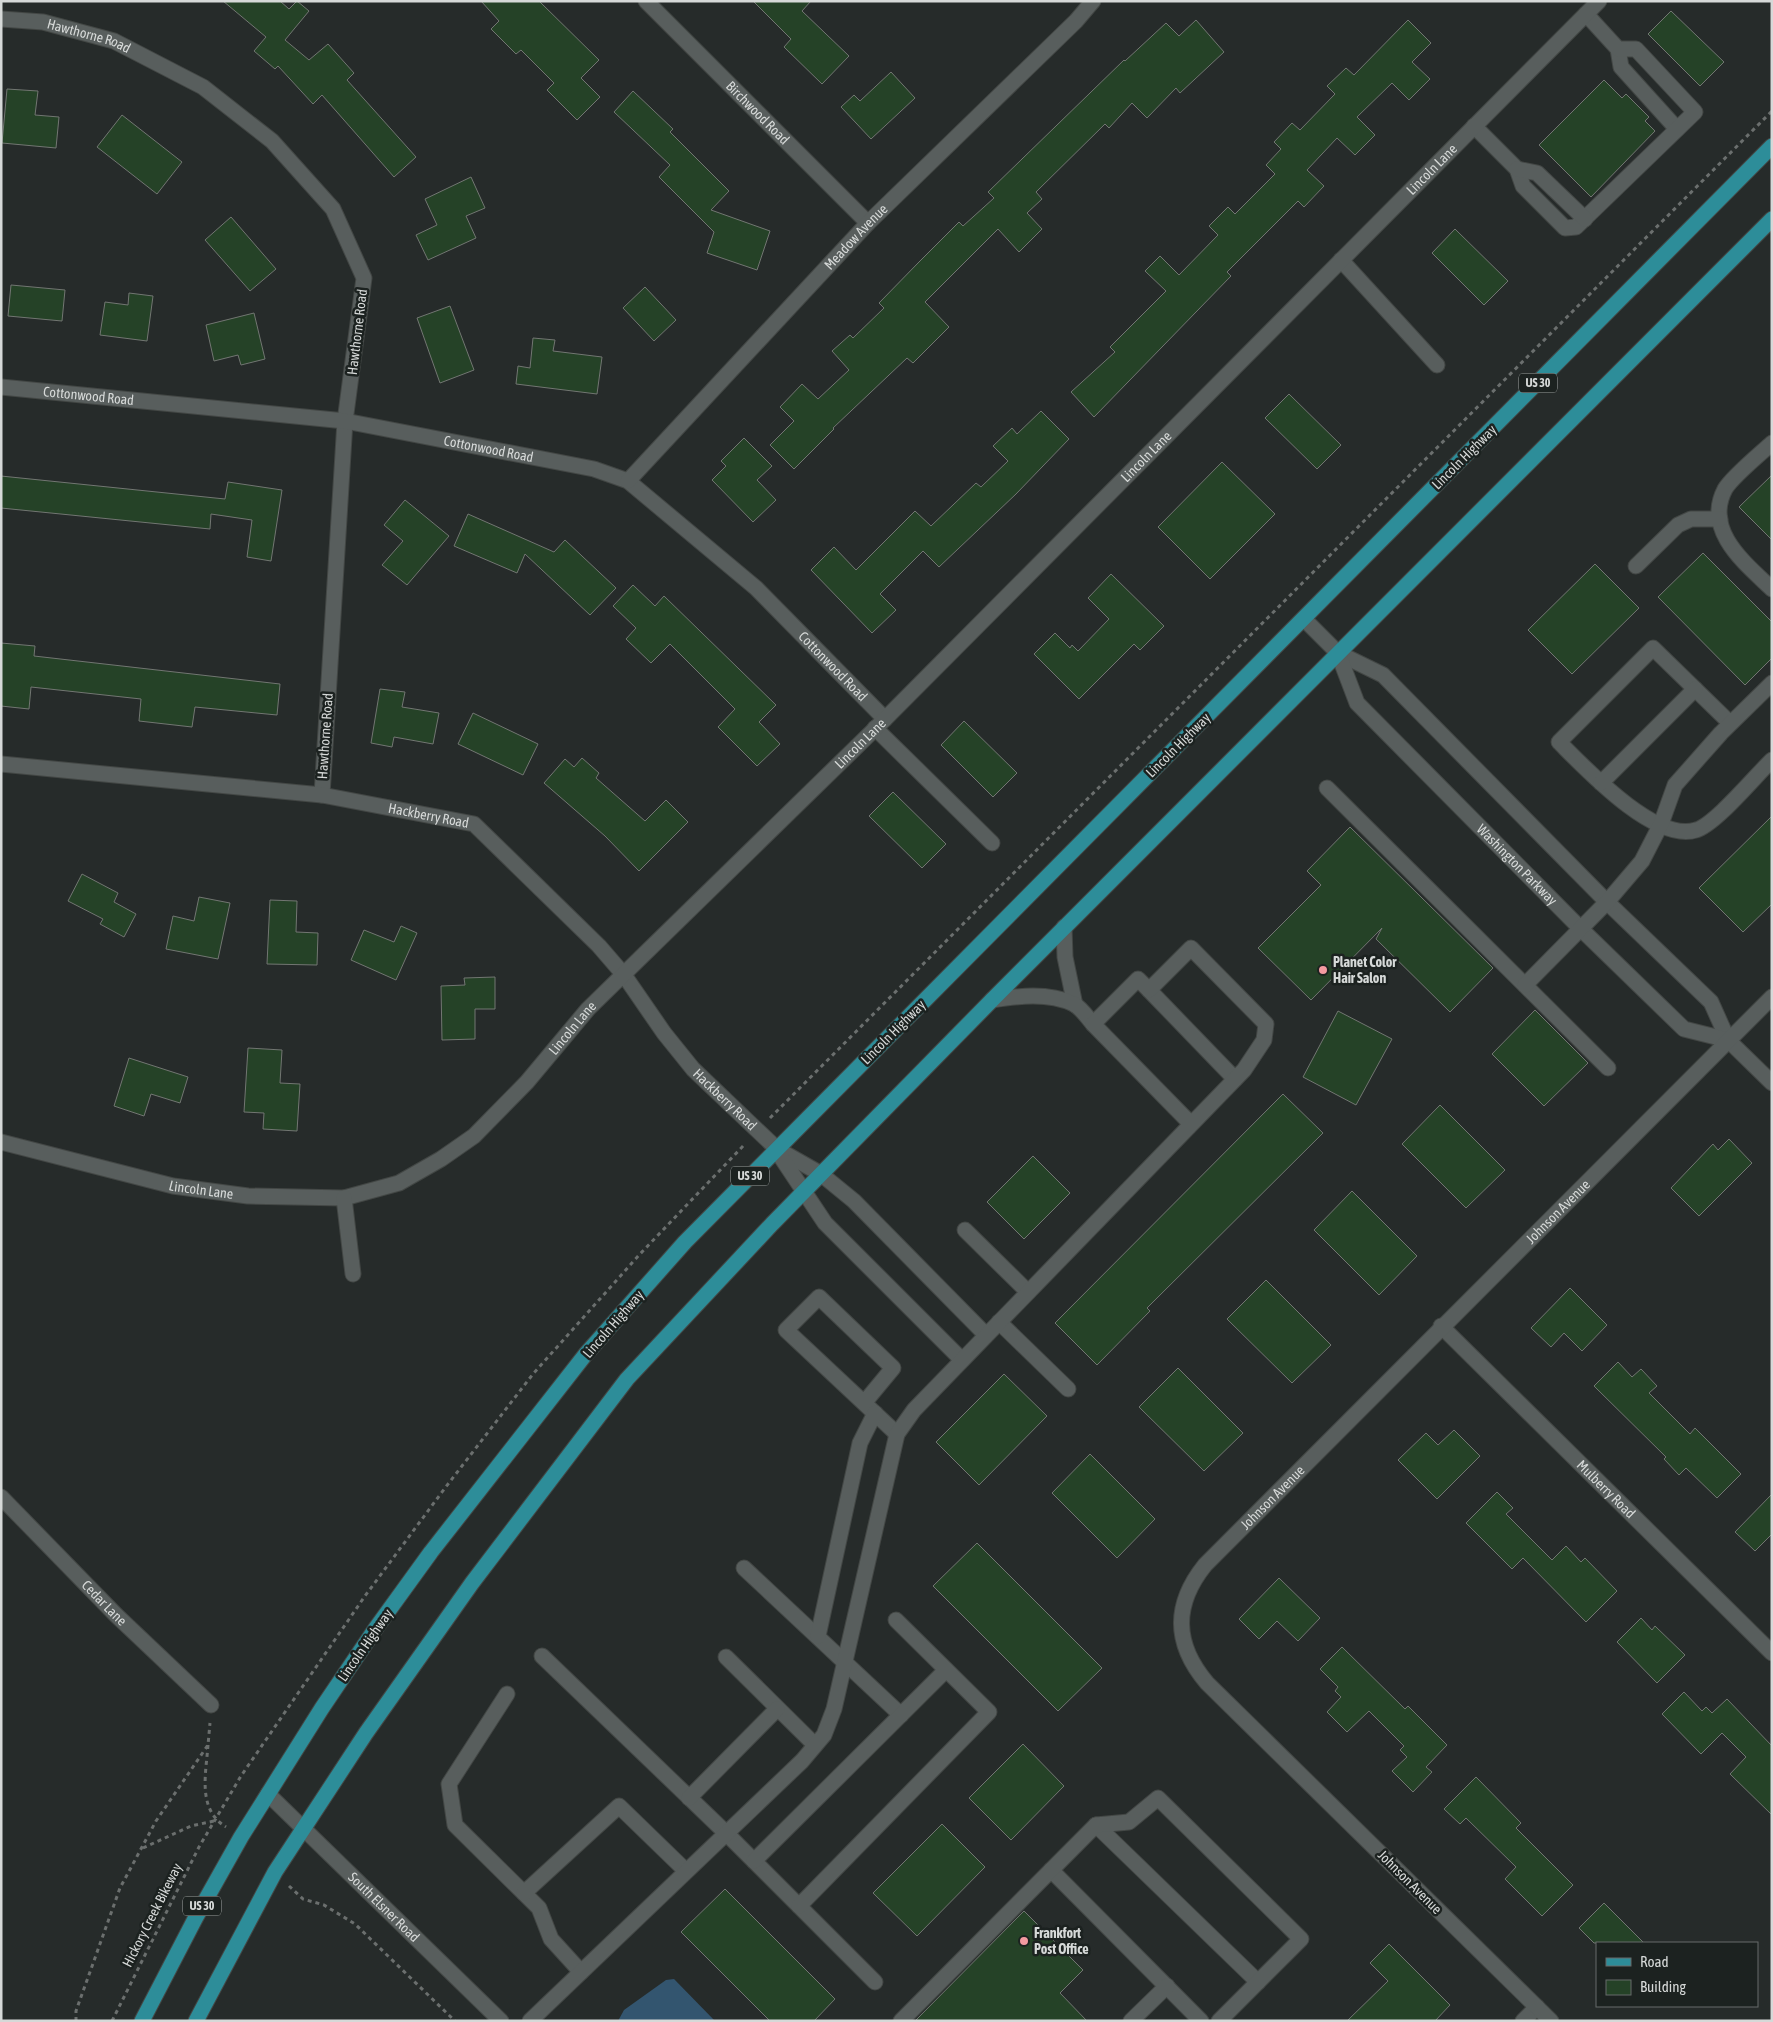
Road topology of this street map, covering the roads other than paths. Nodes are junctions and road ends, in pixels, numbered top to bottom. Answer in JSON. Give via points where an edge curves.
{"nodes":[{"id":1,"x":646,"y":1,"type":"edge"},
{"id":2,"x":1093,"y":1,"type":"edge"},
{"id":3,"x":1599,"y":1,"type":"edge"},
{"id":4,"x":1586,"y":14,"type":"junction"},
{"id":5,"x":1,"y":19,"type":"edge"},
{"id":6,"x":1618,"y":49,"type":"junction"},
{"id":7,"x":1474,"y":126,"type":"junction"},
{"id":8,"x":1678,"y":129,"type":"junction"},
{"id":9,"x":1772,"y":146,"type":"edge"},
{"id":10,"x":1517,"y":169,"type":"junction"},
{"id":11,"x":1585,"y":219,"type":"junction"},
{"id":12,"x":1772,"y":219,"type":"edge"},
{"id":13,"x":868,"y":223,"type":"junction"},
{"id":14,"x":1341,"y":260,"type":"junction"},
{"id":15,"x":1437,"y":364,"type":"dead end"},
{"id":16,"x":1,"y":387,"type":"edge"},
{"id":17,"x":345,"y":421,"type":"junction"},
{"id":18,"x":1772,"y":443,"type":"edge"},
{"id":19,"x":628,"y":481,"type":"junction"},
{"id":20,"x":1720,"y":519,"type":"junction"},
{"id":21,"x":1636,"y":566,"type":"dead end"},
{"id":22,"x":1772,"y":589,"type":"edge"},
{"id":23,"x":1304,"y":619,"type":"junction"},
{"id":24,"x":1338,"y":654,"type":"junction"},
{"id":25,"x":1772,"y":683,"type":"edge"},
{"id":26,"x":1695,"y":689,"type":"junction"},
{"id":27,"x":880,"y":723,"type":"junction"},
{"id":28,"x":1730,"y":723,"type":"junction"},
{"id":29,"x":1772,"y":760,"type":"edge"},
{"id":30,"x":1,"y":764,"type":"edge"},
{"id":31,"x":1600,"y":783,"type":"junction"},
{"id":32,"x":1327,"y":788,"type":"dead end"},
{"id":33,"x":322,"y":795,"type":"junction"},
{"id":34,"x":1661,"y":824,"type":"junction"},
{"id":35,"x":992,"y":843,"type":"dead end"},
{"id":36,"x":1607,"y":902,"type":"junction"},
{"id":37,"x":1064,"y":927,"type":"junction"},
{"id":38,"x":1581,"y":929,"type":"junction"},
{"id":39,"x":624,"y":975,"type":"junction"},
{"id":40,"x":1525,"y":985,"type":"junction"},
{"id":41,"x":1148,"y":990,"type":"junction"},
{"id":42,"x":1772,"y":997,"type":"edge"},
{"id":43,"x":992,"y":1000,"type":"junction"},
{"id":44,"x":1075,"y":1005,"type":"junction"},
{"id":45,"x":1093,"y":1024,"type":"junction"},
{"id":46,"x":1728,"y":1040,"type":"junction"},
{"id":47,"x":1608,"y":1068,"type":"dead end"},
{"id":48,"x":1236,"y":1079,"type":"junction"},
{"id":49,"x":1772,"y":1083,"type":"edge"},
{"id":50,"x":1191,"y":1124,"type":"junction"},
{"id":51,"x":1,"y":1142,"type":"edge"},
{"id":52,"x":776,"y":1149,"type":"junction"},
{"id":53,"x":821,"y":1174,"type":"junction"},
{"id":54,"x":804,"y":1192,"type":"junction"},
{"id":55,"x":344,"y":1198,"type":"junction"},
{"id":56,"x":965,"y":1230,"type":"dead end"},
{"id":57,"x":353,"y":1274,"type":"dead end"},
{"id":58,"x":1028,"y":1292,"type":"junction"},
{"id":59,"x":1000,"y":1322,"type":"junction"},
{"id":60,"x":1441,"y":1326,"type":"junction"},
{"id":61,"x":986,"y":1335,"type":"junction"},
{"id":62,"x":962,"y":1360,"type":"junction"},
{"id":63,"x":1068,"y":1390,"type":"dead end"},
{"id":64,"x":869,"y":1408,"type":"junction"},
{"id":65,"x":897,"y":1434,"type":"junction"},
{"id":66,"x":1,"y":1497,"type":"edge"},
{"id":67,"x":744,"y":1568,"type":"dead end"},
{"id":68,"x":896,"y":1620,"type":"dead end"},
{"id":69,"x":818,"y":1636,"type":"junction"},
{"id":70,"x":1772,"y":1653,"type":"edge"},
{"id":71,"x":542,"y":1656,"type":"dead end"},
{"id":72,"x":726,"y":1657,"type":"dead end"},
{"id":73,"x":845,"y":1662,"type":"junction"},
{"id":74,"x":946,"y":1670,"type":"junction"},
{"id":75,"x":507,"y":1694,"type":"dead end"},
{"id":76,"x":211,"y":1705,"type":"road end"},
{"id":77,"x":777,"y":1709,"type":"junction"},
{"id":78,"x":901,"y":1715,"type":"junction"},
{"id":79,"x":815,"y":1745,"type":"junction"},
{"id":80,"x":268,"y":1794,"type":"junction"},
{"id":81,"x":689,"y":1798,"type":"junction"},
{"id":82,"x":1096,"y":1825,"type":"junction"},
{"id":83,"x":303,"y":1829,"type":"junction"},
{"id":84,"x":726,"y":1833,"type":"junction"},
{"id":85,"x":754,"y":1861,"type":"junction"},
{"id":86,"x":1051,"y":1870,"type":"junction"},
{"id":87,"x":686,"y":1871,"type":"junction"},
{"id":88,"x":524,"y":1893,"type":"junction"},
{"id":89,"x":799,"y":1906,"type":"junction"},
{"id":90,"x":581,"y":1972,"type":"junction"},
{"id":91,"x":875,"y":1982,"type":"dead end"},
{"id":92,"x":1258,"y":1982,"type":"junction"},
{"id":93,"x":1167,"y":1986,"type":"junction"},
{"id":94,"x":1537,"y":2007,"type":"junction"},
{"id":95,"x":142,"y":2021,"type":"edge"},
{"id":96,"x":196,"y":2021,"type":"edge"},
{"id":97,"x":501,"y":2021,"type":"edge"},
{"id":98,"x":530,"y":2021,"type":"edge"},
{"id":99,"x":902,"y":2021,"type":"edge"},
{"id":100,"x":1131,"y":2021,"type":"edge"},
{"id":101,"x":1201,"y":2021,"type":"edge"},
{"id":102,"x":1219,"y":2021,"type":"edge"},
{"id":103,"x":1523,"y":2021,"type":"edge"},
{"id":104,"x":1551,"y":2021,"type":"edge"}],
"edges":[{"from":1,"to":13,"type":"street","name":"Birchwood Road"},
{"from":2,"to":13,"type":"street","name":"Meadow Avenue"},
{"from":3,"to":4,"type":"street","name":"Lincoln Lane"},
{"from":4,"to":6,"type":"street"},
{"from":4,"to":7,"type":"street","name":"Lincoln Lane"},
{"from":5,"to":17,"type":"street","name":"Hawthorne Road","via":[[43,22],[114,41],[203,87],[272,141],[333,209],[364,278]]},
{"from":6,"to":8,"type":"street","via":[[1621,67]]},
{"from":6,"to":8,"type":"street","via":[[1636,49],[1695,112]]},
{"from":7,"to":10,"type":"street"},
{"from":7,"to":14,"type":"street","name":"Lincoln Lane"},
{"from":8,"to":11,"type":"street"},
{"from":9,"to":23,"type":"main road","name":"Lincoln Highway","number":"US 30"},
{"from":10,"to":11,"type":"street","via":[[1537,173]]},
{"from":10,"to":11,"type":"street","via":[[1523,186],[1565,228],[1576,227]]},
{"from":12,"to":24,"type":"main road"},
{"from":13,"to":19,"type":"street","name":"Meadow Avenue"},
{"from":14,"to":15,"type":"street"},
{"from":14,"to":27,"type":"street","name":"Lincoln Lane"},
{"from":16,"to":17,"type":"street","name":"Cottonwood Road"},
{"from":17,"to":19,"type":"street","name":"Cottonwood Road","via":[[594,469]]},
{"from":17,"to":33,"type":"street","name":"Hawthorne Road"},
{"from":18,"to":20,"type":"street","via":[[1726,489]]},
{"from":19,"to":27,"type":"street","name":"Cottonwood Road","via":[[756,588]]},
{"from":20,"to":21,"type":"street","via":[[1691,519],[1678,525]]},
{"from":20,"to":22,"type":"street","via":[[1722,531],[1733,550]]},
{"from":23,"to":24,"type":"street","name":"Washington Parkway"},
{"from":23,"to":52,"type":"main road","name":"Lincoln Highway","number":"US 30"},
{"from":24,"to":36,"type":"street","name":"Washington Parkway","via":[[1383,675]]},
{"from":24,"to":37,"type":"main road"},
{"from":24,"to":38,"type":"street","name":"Washington Parkway","via":[[1357,703]]},
{"from":25,"to":28,"type":"street"},
{"from":26,"to":28,"type":"street"},
{"from":26,"to":31,"type":"street"},
{"from":26,"to":31,"type":"street","via":[[1653,648],[1558,742]]},
{"from":27,"to":35,"type":"street","name":"Cottonwood Road"},
{"from":27,"to":39,"type":"street","name":"Lincoln Lane"},
{"from":28,"to":34,"type":"street","via":[[1675,785]]},
{"from":29,"to":34,"type":"street","via":[[1712,820],[1697,830],[1684,832]]},
{"from":30,"to":33,"type":"street","name":"Hackberry Road"},
{"from":31,"to":34,"type":"street","via":[[1624,804]]},
{"from":32,"to":40,"type":"street"},
{"from":33,"to":39,"type":"street","name":"Hackberry Road","via":[[474,824],[599,946]]},
{"from":34,"to":36,"type":"street","via":[[1642,861]]},
{"from":36,"to":38,"type":"street"},
{"from":36,"to":46,"type":"street","name":"Washington Parkway","via":[[1711,1002]]},
{"from":37,"to":43,"type":"main road"},
{"from":37,"to":44,"type":"street","via":[[1065,957]]},
{"from":38,"to":40,"type":"street"},
{"from":38,"to":46,"type":"street","name":"Washington Parkway","via":[[1684,1029]]},
{"from":39,"to":52,"type":"street","name":"Hackberry Road","via":[[693,1069]]},
{"from":39,"to":55,"type":"street","name":"Lincoln Lane","via":[[588,1009],[527,1082],[474,1136],[399,1183]]},
{"from":40,"to":47,"type":"street"},
{"from":41,"to":45,"type":"street","via":[[1138,979]]},
{"from":41,"to":48,"type":"street"},
{"from":41,"to":48,"type":"street","via":[[1191,948],[1266,1024],[1264,1040]]},
{"from":42,"to":46,"type":"street","name":"Johnson Avenue"},
{"from":43,"to":44,"type":"street","via":[[1029,994]]},
{"from":43,"to":53,"type":"main road"},
{"from":44,"to":45,"type":"street"},
{"from":45,"to":50,"type":"street"},
{"from":46,"to":49,"type":"street","name":"Washington Parkway"},
{"from":46,"to":60,"type":"street","name":"Johnson Avenue"},
{"from":48,"to":50,"type":"street"},
{"from":50,"to":58,"type":"street"},
{"from":51,"to":55,"type":"street","name":"Lincoln Lane","via":[[173,1186],[248,1196]]},
{"from":52,"to":53,"type":"street"},
{"from":52,"to":54,"type":"street"},
{"from":52,"to":80,"type":"main road","name":"Lincoln Highway","number":"US 30","via":[[685,1242],[586,1355],[431,1552],[376,1628]]},
{"from":53,"to":54,"type":"main road"},
{"from":53,"to":61,"type":"street","via":[[854,1201]]},
{"from":54,"to":62,"type":"street","via":[[825,1223]]},
{"from":54,"to":83,"type":"main road","via":[[627,1380],[417,1658]]},
{"from":55,"to":57,"type":"street"},
{"from":56,"to":58,"type":"street"},
{"from":58,"to":59,"type":"street"},
{"from":59,"to":61,"type":"street"},
{"from":59,"to":63,"type":"street"},
{"from":60,"to":70,"type":"street","name":"Mulberry Road"},
{"from":60,"to":94,"type":"street","name":"Johnson Avenue","via":[[1205,1565],[1185,1598],[1182,1640],[1190,1659],[1207,1682]]},
{"from":61,"to":62,"type":"street"},
{"from":62,"to":65,"type":"street","via":[[914,1410]]},
{"from":64,"to":64,"type":"street","via":[[786,1330],[819,1297],[893,1368]]},
{"from":64,"to":65,"type":"street"},
{"from":64,"to":69,"type":"street"},
{"from":65,"to":73,"type":"street"},
{"from":66,"to":76,"type":"street","name":"Cedar Lane","via":[[116,1615]]},
{"from":67,"to":69,"type":"street"},
{"from":68,"to":74,"type":"street"},
{"from":69,"to":73,"type":"street"},
{"from":71,"to":81,"type":"street"},
{"from":72,"to":77,"type":"street"},
{"from":73,"to":78,"type":"street"},
{"from":73,"to":79,"type":"street","via":[[834,1709],[824,1735]]},
{"from":74,"to":78,"type":"street"},
{"from":74,"to":89,"type":"street","via":[[989,1712]]},
{"from":75,"to":88,"type":"street","via":[[449,1784],[455,1825]]},
{"from":77,"to":79,"type":"street"},
{"from":77,"to":81,"type":"street"},
{"from":78,"to":85,"type":"street"},
{"from":79,"to":84,"type":"street"},
{"from":80,"to":83,"type":"street","name":"South Elsner Road"},
{"from":80,"to":95,"type":"main road","name":"Lincoln Highway","number":"US 30","via":[[196,1917]]},
{"from":81,"to":84,"type":"street"},
{"from":82,"to":86,"type":"street"},
{"from":82,"to":92,"type":"street"},
{"from":82,"to":92,"type":"street","via":[[1129,1822],[1158,1798],[1301,1939]]},
{"from":83,"to":96,"type":"main road","via":[[275,1872]]},
{"from":83,"to":97,"type":"street","name":"South Elsner Road"},
{"from":84,"to":85,"type":"street"},
{"from":84,"to":87,"type":"street"},
{"from":85,"to":89,"type":"street"},
{"from":86,"to":93,"type":"street"},
{"from":86,"to":99,"type":"street"},
{"from":87,"to":88,"type":"street","via":[[619,1806]]},
{"from":87,"to":90,"type":"street"},
{"from":88,"to":90,"type":"street","via":[[539,1908],[551,1939]]},
{"from":89,"to":91,"type":"street"},
{"from":90,"to":98,"type":"street"},
{"from":92,"to":102,"type":"street"},
{"from":93,"to":100,"type":"street"},
{"from":93,"to":101,"type":"street"},
{"from":94,"to":103,"type":"street"},
{"from":94,"to":104,"type":"street","name":"Johnson Avenue"}]}
